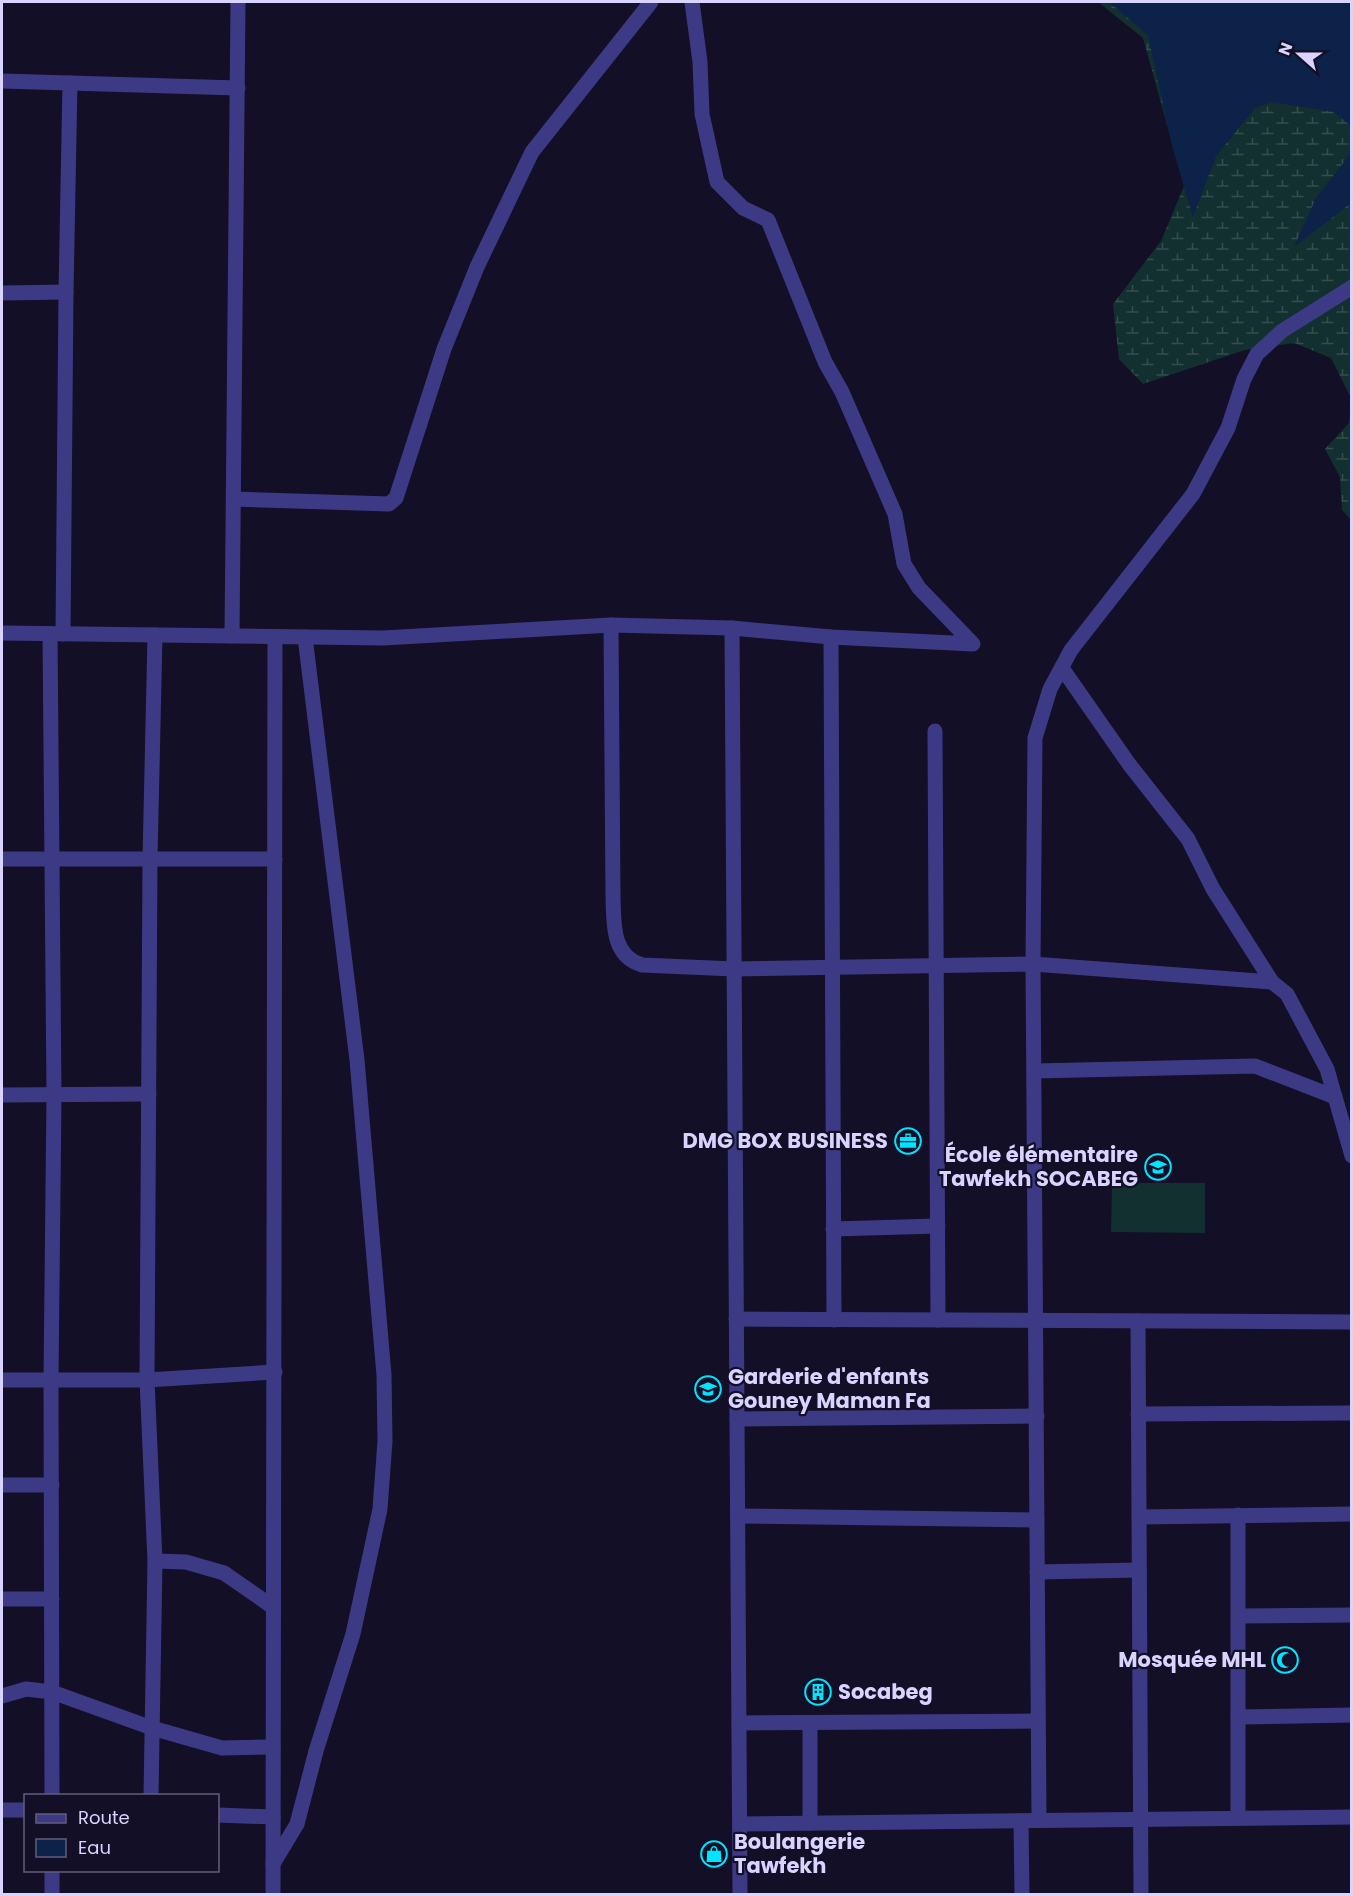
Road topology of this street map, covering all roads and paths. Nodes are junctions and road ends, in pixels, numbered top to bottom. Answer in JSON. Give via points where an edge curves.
{"nodes":[{"id":1,"x":238,"y":2,"type":"edge"},
{"id":2,"x":651,"y":2,"type":"edge"},
{"id":3,"x":692,"y":2,"type":"edge"},
{"id":4,"x":2,"y":81,"type":"edge"},
{"id":5,"x":70,"y":83,"type":"junction"},
{"id":6,"x":238,"y":88,"type":"junction"},
{"id":7,"x":1352,"y":287,"type":"edge"},
{"id":8,"x":66,"y":292,"type":"junction"},
{"id":9,"x":2,"y":293,"type":"edge"},
{"id":10,"x":234,"y":499,"type":"junction"},
{"id":11,"x":611,"y":625,"type":"junction"},
{"id":12,"x":732,"y":628,"type":"junction"},
{"id":13,"x":2,"y":633,"type":"edge"},
{"id":14,"x":57,"y":634,"type":"junction"},
{"id":15,"x":155,"y":635,"type":"junction"},
{"id":16,"x":232,"y":636,"type":"junction"},
{"id":17,"x":275,"y":637,"type":"junction"},
{"id":18,"x":305,"y":637,"type":"junction"},
{"id":19,"x":831,"y":637,"type":"junction"},
{"id":20,"x":1062,"y":668,"type":"junction"},
{"id":21,"x":935,"y":731,"type":"dead end"},
{"id":22,"x":2,"y":859,"type":"edge"},
{"id":23,"x":51,"y":859,"type":"junction"},
{"id":24,"x":150,"y":859,"type":"junction"},
{"id":25,"x":275,"y":860,"type":"junction"},
{"id":26,"x":1033,"y":964,"type":"junction"},
{"id":27,"x":936,"y":966,"type":"junction"},
{"id":28,"x":832,"y":968,"type":"junction"},
{"id":29,"x":734,"y":969,"type":"junction"},
{"id":30,"x":1272,"y":982,"type":"junction"},
{"id":31,"x":1035,"y":1071,"type":"junction"},
{"id":32,"x":149,"y":1094,"type":"junction"},
{"id":33,"x":2,"y":1095,"type":"edge"},
{"id":34,"x":54,"y":1095,"type":"junction"},
{"id":35,"x":1335,"y":1096,"type":"junction"},
{"id":36,"x":1347,"y":1121,"type":"edge"},
{"id":37,"x":1352,"y":1156,"type":"edge"},
{"id":38,"x":938,"y":1226,"type":"junction"},
{"id":39,"x":834,"y":1229,"type":"junction"},
{"id":40,"x":736,"y":1319,"type":"junction"},
{"id":41,"x":834,"y":1320,"type":"junction"},
{"id":42,"x":938,"y":1320,"type":"junction"},
{"id":43,"x":1037,"y":1321,"type":"junction"},
{"id":44,"x":1138,"y":1321,"type":"junction"},
{"id":45,"x":1352,"y":1322,"type":"edge"},
{"id":46,"x":275,"y":1372,"type":"junction"},
{"id":47,"x":2,"y":1380,"type":"edge"},
{"id":48,"x":51,"y":1380,"type":"junction"},
{"id":49,"x":147,"y":1380,"type":"junction"},
{"id":50,"x":1352,"y":1413,"type":"edge"},
{"id":51,"x":1138,"y":1414,"type":"junction"},
{"id":52,"x":1037,"y":1416,"type":"junction"},
{"id":53,"x":737,"y":1419,"type":"junction"},
{"id":54,"x":2,"y":1485,"type":"edge"},
{"id":55,"x":52,"y":1485,"type":"junction"},
{"id":56,"x":1352,"y":1514,"type":"edge"},
{"id":57,"x":1239,"y":1515,"type":"junction"},
{"id":58,"x":738,"y":1516,"type":"junction"},
{"id":59,"x":1139,"y":1517,"type":"junction"},
{"id":60,"x":1037,"y":1520,"type":"junction"},
{"id":61,"x":155,"y":1561,"type":"junction"},
{"id":62,"x":1139,"y":1570,"type":"junction"},
{"id":63,"x":1037,"y":1572,"type":"junction"},
{"id":64,"x":2,"y":1599,"type":"edge"},
{"id":65,"x":52,"y":1599,"type":"junction"},
{"id":66,"x":273,"y":1607,"type":"junction"},
{"id":67,"x":1352,"y":1614,"type":"edge"},
{"id":68,"x":1238,"y":1616,"type":"junction"},
{"id":69,"x":52,"y":1692,"type":"junction"},
{"id":70,"x":2,"y":1696,"type":"edge"},
{"id":71,"x":1352,"y":1715,"type":"edge"},
{"id":72,"x":1238,"y":1717,"type":"junction"},
{"id":73,"x":1037,"y":1721,"type":"junction"},
{"id":74,"x":810,"y":1722,"type":"junction"},
{"id":75,"x":739,"y":1723,"type":"junction"},
{"id":76,"x":153,"y":1728,"type":"junction"},
{"id":77,"x":273,"y":1747,"type":"junction"},
{"id":78,"x":52,"y":1794,"type":"edge"},
{"id":79,"x":151,"y":1794,"type":"edge"},
{"id":80,"x":2,"y":1810,"type":"edge"},
{"id":81,"x":24,"y":1810,"type":"edge"},
{"id":82,"x":219,"y":1815,"type":"edge"},
{"id":83,"x":273,"y":1817,"type":"junction"},
{"id":84,"x":1352,"y":1817,"type":"edge"},
{"id":85,"x":1238,"y":1818,"type":"junction"},
{"id":86,"x":1141,"y":1819,"type":"junction"},
{"id":87,"x":1039,"y":1820,"type":"junction"},
{"id":88,"x":1021,"y":1821,"type":"junction"},
{"id":89,"x":810,"y":1823,"type":"junction"},
{"id":90,"x":740,"y":1824,"type":"junction"},
{"id":91,"x":273,"y":1864,"type":"junction"},
{"id":92,"x":52,"y":1872,"type":"edge"},
{"id":93,"x":52,"y":1894,"type":"edge"},
{"id":94,"x":273,"y":1894,"type":"edge"},
{"id":95,"x":740,"y":1894,"type":"edge"},
{"id":96,"x":1022,"y":1894,"type":"edge"},
{"id":97,"x":1141,"y":1894,"type":"edge"}],
"edges":[{"from":1,"to":6,"type":"street"},
{"from":2,"to":10,"type":"street","via":[[532,152],[477,267],[444,349],[396,498],[389,504]]},
{"from":3,"to":19,"type":"street","via":[[702,114],[717,182],[743,208],[768,220],[825,362],[895,514],[904,564],[919,588],[973,644]]},
{"from":4,"to":5,"type":"street"},
{"from":5,"to":6,"type":"street"},
{"from":5,"to":8,"type":"street"},
{"from":6,"to":10,"type":"street"},
{"from":7,"to":20,"type":"street","via":[[1282,331],[1257,354],[1228,428],[1193,494],[1071,651]]},
{"from":8,"to":9,"type":"street"},
{"from":8,"to":14,"type":"street"},
{"from":10,"to":16,"type":"street"},
{"from":11,"to":12,"type":"street"},
{"from":11,"to":18,"type":"street","via":[[383,638]]},
{"from":11,"to":29,"type":"street","via":[[615,934],[632,962],[642,965]]},
{"from":12,"to":19,"type":"street"},
{"from":12,"to":29,"type":"street"},
{"from":13,"to":14,"type":"street"},
{"from":14,"to":15,"type":"street"},
{"from":14,"to":23,"type":"street"},
{"from":15,"to":16,"type":"street"},
{"from":15,"to":24,"type":"street"},
{"from":16,"to":17,"type":"street"},
{"from":17,"to":18,"type":"street"},
{"from":17,"to":25,"type":"street"},
{"from":18,"to":91,"type":"street","via":[[357,1060],[384,1375],[385,1441],[380,1509],[353,1634],[297,1824]]},
{"from":19,"to":28,"type":"street"},
{"from":20,"to":26,"type":"street","via":[[1050,689],[1035,738]]},
{"from":20,"to":30,"type":"street","via":[[1129,764],[1188,839],[1213,889]]},
{"from":21,"to":27,"type":"street"},
{"from":22,"to":23,"type":"street"},
{"from":23,"to":24,"type":"street"},
{"from":23,"to":34,"type":"street"},
{"from":24,"to":25,"type":"street"},
{"from":24,"to":32,"type":"street"},
{"from":25,"to":46,"type":"street"},
{"from":26,"to":27,"type":"street"},
{"from":26,"to":30,"type":"street"},
{"from":26,"to":31,"type":"street"},
{"from":27,"to":28,"type":"street"},
{"from":27,"to":38,"type":"street"},
{"from":28,"to":29,"type":"street"},
{"from":28,"to":39,"type":"street"},
{"from":29,"to":40,"type":"street"},
{"from":30,"to":35,"type":"street","via":[[1287,994],[1327,1069]]},
{"from":31,"to":35,"type":"street","via":[[1255,1066]]},
{"from":31,"to":43,"type":"street"},
{"from":32,"to":34,"type":"street"},
{"from":32,"to":49,"type":"street"},
{"from":33,"to":34,"type":"street"},
{"from":34,"to":48,"type":"street"},
{"from":35,"to":36,"type":"street"},
{"from":36,"to":37,"type":"street"},
{"from":38,"to":39,"type":"street"},
{"from":38,"to":42,"type":"street"},
{"from":39,"to":41,"type":"street"},
{"from":40,"to":41,"type":"street"},
{"from":40,"to":53,"type":"street"},
{"from":41,"to":42,"type":"street"},
{"from":42,"to":43,"type":"street"},
{"from":43,"to":44,"type":"street"},
{"from":43,"to":52,"type":"street"},
{"from":44,"to":45,"type":"street"},
{"from":44,"to":51,"type":"street"},
{"from":46,"to":49,"type":"street"},
{"from":46,"to":66,"type":"street"},
{"from":47,"to":48,"type":"street"},
{"from":48,"to":49,"type":"street"},
{"from":48,"to":55,"type":"street"},
{"from":49,"to":61,"type":"street"},
{"from":50,"to":51,"type":"street"},
{"from":51,"to":59,"type":"street"},
{"from":52,"to":53,"type":"street"},
{"from":52,"to":60,"type":"street"},
{"from":53,"to":58,"type":"street"},
{"from":54,"to":55,"type":"street"},
{"from":55,"to":65,"type":"street"},
{"from":56,"to":57,"type":"street"},
{"from":57,"to":59,"type":"street"},
{"from":57,"to":68,"type":"street"},
{"from":58,"to":60,"type":"street"},
{"from":58,"to":75,"type":"street"},
{"from":59,"to":62,"type":"street"},
{"from":60,"to":63,"type":"street"},
{"from":61,"to":66,"type":"street","via":[[186,1562],[224,1573]]},
{"from":61,"to":76,"type":"street"},
{"from":62,"to":63,"type":"street"},
{"from":62,"to":86,"type":"street"},
{"from":63,"to":73,"type":"street"},
{"from":64,"to":65,"type":"street"},
{"from":65,"to":69,"type":"street"},
{"from":66,"to":77,"type":"street"},
{"from":67,"to":68,"type":"street"},
{"from":68,"to":72,"type":"street"},
{"from":69,"to":70,"type":"street","via":[[26,1689]]},
{"from":69,"to":76,"type":"street"},
{"from":69,"to":78,"type":"street"},
{"from":71,"to":72,"type":"street"},
{"from":72,"to":85,"type":"street"},
{"from":73,"to":74,"type":"street"},
{"from":73,"to":87,"type":"street"},
{"from":74,"to":75,"type":"street"},
{"from":74,"to":89,"type":"street"},
{"from":75,"to":90,"type":"street"},
{"from":76,"to":77,"type":"street","via":[[222,1748]]},
{"from":76,"to":79,"type":"street"},
{"from":77,"to":83,"type":"street"},
{"from":80,"to":81,"type":"street"},
{"from":82,"to":83,"type":"street"},
{"from":83,"to":91,"type":"street"},
{"from":84,"to":85,"type":"street"},
{"from":85,"to":86,"type":"street"},
{"from":86,"to":87,"type":"street"},
{"from":86,"to":97,"type":"street"},
{"from":87,"to":88,"type":"street"},
{"from":88,"to":89,"type":"street"},
{"from":88,"to":96,"type":"street"},
{"from":89,"to":90,"type":"street"},
{"from":90,"to":95,"type":"street"},
{"from":91,"to":94,"type":"street"},
{"from":92,"to":93,"type":"street"}]}
